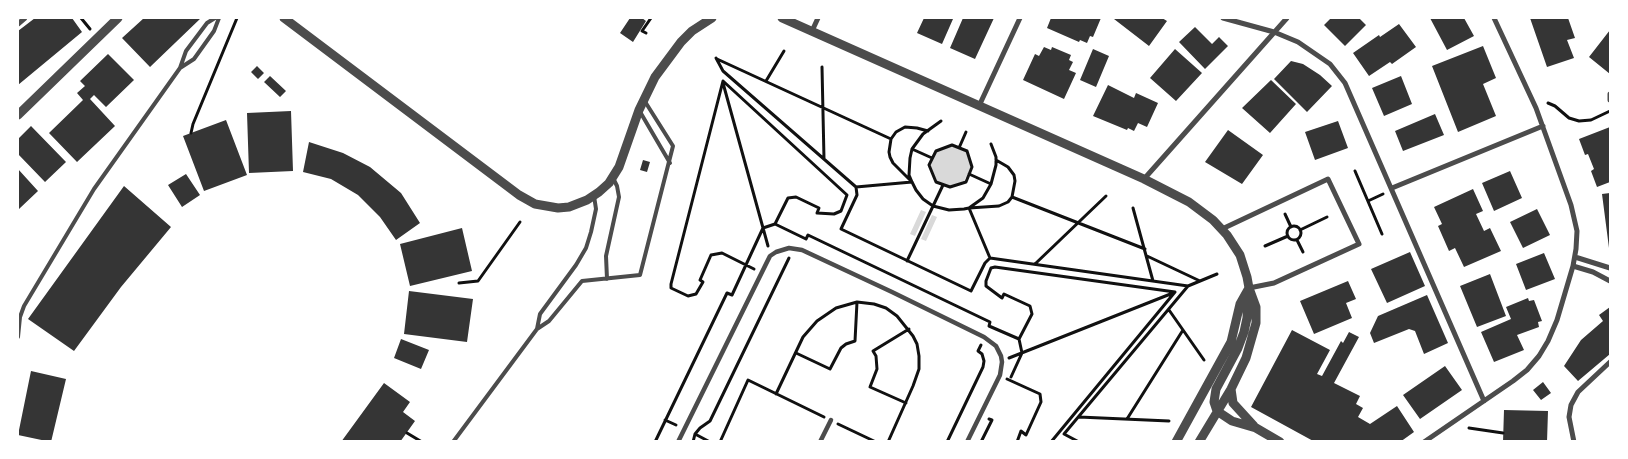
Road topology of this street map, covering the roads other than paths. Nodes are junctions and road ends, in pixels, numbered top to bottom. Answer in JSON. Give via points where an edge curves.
{"nodes":[{"id":1,"x":25,"y":18,"type":"edge"},
{"id":2,"x":118,"y":18,"type":"edge"},
{"id":3,"x":215,"y":18,"type":"edge"},
{"id":4,"x":219,"y":18,"type":"edge"},
{"id":5,"x":284,"y":18,"type":"edge"},
{"id":6,"x":712,"y":18,"type":"edge"},
{"id":7,"x":782,"y":18,"type":"edge"},
{"id":8,"x":818,"y":18,"type":"edge"},
{"id":9,"x":1020,"y":18,"type":"edge"},
{"id":10,"x":1223,"y":18,"type":"edge"},
{"id":11,"x":1287,"y":18,"type":"edge"},
{"id":12,"x":1494,"y":18,"type":"edge"},
{"id":13,"x":18,"y":24,"type":"edge"},
{"id":14,"x":812,"y":30,"type":"junction"},
{"id":15,"x":1274,"y":32,"type":"junction"},
{"id":16,"x":180,"y":68,"type":"junction"},
{"id":17,"x":1610,"y":94,"type":"edge"},
{"id":18,"x":644,"y":100,"type":"junction"},
{"id":19,"x":1610,"y":100,"type":"edge"},
{"id":20,"x":979,"y":106,"type":"junction"},
{"id":21,"x":639,"y":110,"type":"junction"},
{"id":22,"x":18,"y":115,"type":"edge"},
{"id":23,"x":1543,"y":126,"type":"junction"},
{"id":24,"x":670,"y":162,"type":"junction"},
{"id":25,"x":613,"y":178,"type":"junction"},
{"id":26,"x":1144,"y":179,"type":"junction"},
{"id":27,"x":1392,"y":188,"type":"junction"},
{"id":28,"x":594,"y":196,"type":"junction"},
{"id":29,"x":1222,"y":228,"type":"junction"},
{"id":30,"x":1575,"y":257,"type":"junction"},
{"id":31,"x":1573,"y":266,"type":"junction"},
{"id":32,"x":1610,"y":268,"type":"edge"},
{"id":33,"x":607,"y":279,"type":"junction"},
{"id":34,"x":1610,"y":281,"type":"edge"},
{"id":35,"x":1249,"y":288,"type":"junction"},
{"id":36,"x":537,"y":329,"type":"junction"},
{"id":37,"x":18,"y":337,"type":"edge"},
{"id":38,"x":1610,"y":362,"type":"edge"},
{"id":39,"x":1231,"y":389,"type":"junction"},
{"id":40,"x":1484,"y":401,"type":"junction"},
{"id":41,"x":1217,"y":411,"type":"junction"},
{"id":42,"x":831,"y":420,"type":"road end"},
{"id":43,"x":1256,"y":428,"type":"junction"},
{"id":44,"x":453,"y":442,"type":"edge"},
{"id":45,"x":678,"y":442,"type":"edge"},
{"id":46,"x":820,"y":442,"type":"edge"},
{"id":47,"x":968,"y":442,"type":"edge"},
{"id":48,"x":1176,"y":442,"type":"edge"},
{"id":49,"x":1199,"y":442,"type":"edge"},
{"id":50,"x":1280,"y":442,"type":"edge"},
{"id":51,"x":1424,"y":442,"type":"edge"},
{"id":52,"x":1574,"y":442,"type":"edge"}],
"edges":[{"from":1,"to":13,"type":"street"},
{"from":2,"to":22,"type":"street"},
{"from":3,"to":16,"type":"lane","via":[[207,23],[186,51]]},
{"from":4,"to":16,"type":"lane","via":[[194,59]]},
{"from":5,"to":28,"type":"street","via":[[526,200],[541,206],[563,207]]},
{"from":6,"to":18,"type":"street","via":[[692,31],[672,52]]},
{"from":7,"to":14,"type":"street"},
{"from":8,"to":14,"type":"street"},
{"from":9,"to":20,"type":"street"},
{"from":10,"to":15,"type":"street"},
{"from":11,"to":15,"type":"street"},
{"from":12,"to":23,"type":"street"},
{"from":14,"to":20,"type":"street"},
{"from":15,"to":26,"type":"street"},
{"from":15,"to":27,"type":"street","via":[[1310,49],[1337,70],[1351,94]]},
{"from":16,"to":37,"type":"lane","via":[[94,189],[24,306]]},
{"from":17,"to":19,"type":"street"},
{"from":18,"to":21,"type":"street"},
{"from":18,"to":24,"type":"lane","via":[[674,146]]},
{"from":20,"to":26,"type":"street"},
{"from":21,"to":24,"type":"lane"},
{"from":21,"to":25,"type":"street"},
{"from":23,"to":27,"type":"street"},
{"from":23,"to":30,"type":"street","via":[[1575,220]]},
{"from":24,"to":33,"type":"lane","via":[[640,276]]},
{"from":25,"to":28,"type":"street"},
{"from":25,"to":33,"type":"lane","via":[[619,197],[606,256]]},
{"from":26,"to":29,"type":"street","via":[[1189,202]]},
{"from":27,"to":40,"type":"street"},
{"from":28,"to":36,"type":"lane","via":[[596,209],[586,248],[540,314]]},
{"from":29,"to":35,"type":"street","via":[[1240,255]]},
{"from":29,"to":35,"type":"street","via":[[1328,179],[1359,244],[1274,283]]},
{"from":30,"to":31,"type":"street"},
{"from":30,"to":32,"type":"street"},
{"from":31,"to":34,"type":"street"},
{"from":31,"to":40,"type":"street","via":[[1557,320],[1543,349],[1520,376]]},
{"from":33,"to":36,"type":"lane","via":[[582,281],[549,321]]},
{"from":35,"to":39,"type":"street","via":[[1256,307],[1256,323],[1246,358]]},
{"from":35,"to":41,"type":"street","via":[[1244,332],[1216,390],[1214,402]]},
{"from":35,"to":48,"type":"street","via":[[1240,304],[1228,347]]},
{"from":36,"to":44,"type":"lane"},
{"from":38,"to":52,"type":"street","via":[[1578,392],[1571,404]]},
{"from":39,"to":41,"type":"street"},
{"from":39,"to":43,"type":"street","via":[[1232,404]]},
{"from":40,"to":51,"type":"street"},
{"from":41,"to":43,"type":"street","via":[[1232,421]]},
{"from":41,"to":49,"type":"street"},
{"from":42,"to":46,"type":"street"},
{"from":43,"to":50,"type":"street"},
{"from":45,"to":47,"type":"street","via":[[770,256],[789,248],[802,250],[984,337],[996,346],[1002,362],[1000,375]]}]}
